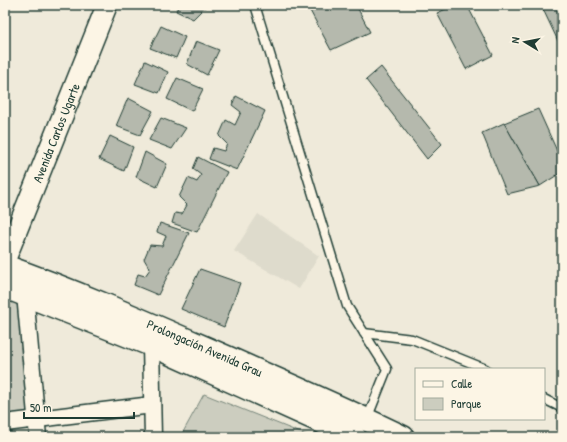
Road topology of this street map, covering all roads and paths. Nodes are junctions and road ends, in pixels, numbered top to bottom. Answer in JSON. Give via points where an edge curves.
{"nodes":[{"id":1,"x":107,"y":5,"type":"edge"},
{"id":2,"x":255,"y":5,"type":"edge"},
{"id":3,"x":5,"y":260,"type":"edge"},
{"id":4,"x":5,"y":266,"type":"edge"},
{"id":5,"x":20,"y":285,"type":"edge"},
{"id":6,"x":364,"y":333,"type":"junction"},
{"id":7,"x":154,"y":336,"type":"junction"},
{"id":8,"x":484,"y":368,"type":"edge"},
{"id":9,"x":545,"y":400,"type":"edge"},
{"id":10,"x":152,"y":405,"type":"junction"},
{"id":11,"x":562,"y":408,"type":"edge"},
{"id":12,"x":36,"y":420,"type":"junction"},
{"id":13,"x":5,"y":423,"type":"edge"},
{"id":14,"x":361,"y":430,"type":"edge"},
{"id":15,"x":38,"y":437,"type":"edge"},
{"id":16,"x":153,"y":437,"type":"edge"},
{"id":17,"x":403,"y":437,"type":"edge"}],
"edges":[{"from":1,"to":3,"type":"street","name":"Avenida Carlos Ugarte"},
{"from":2,"to":6,"type":"lane","via":[[346,306]]},
{"from":4,"to":5,"type":"highway","name":"Prolongación Avenida Grau"},
{"from":5,"to":7,"type":"highway","name":"Prolongación Avenida Grau"},
{"from":5,"to":12,"type":"street"},
{"from":6,"to":8,"type":"lane","via":[[412,339]]},
{"from":6,"to":14,"type":"lane","via":[[387,368]]},
{"from":7,"to":10,"type":"street"},
{"from":7,"to":14,"type":"highway","name":"Prolongación Avenida Grau"},
{"from":9,"to":11,"type":"lane"},
{"from":10,"to":12,"type":"street"},
{"from":10,"to":16,"type":"street"},
{"from":12,"to":13,"type":"street"},
{"from":12,"to":15,"type":"street"},
{"from":14,"to":17,"type":"highway","name":"Prolongación Avenida Grau"}]}
